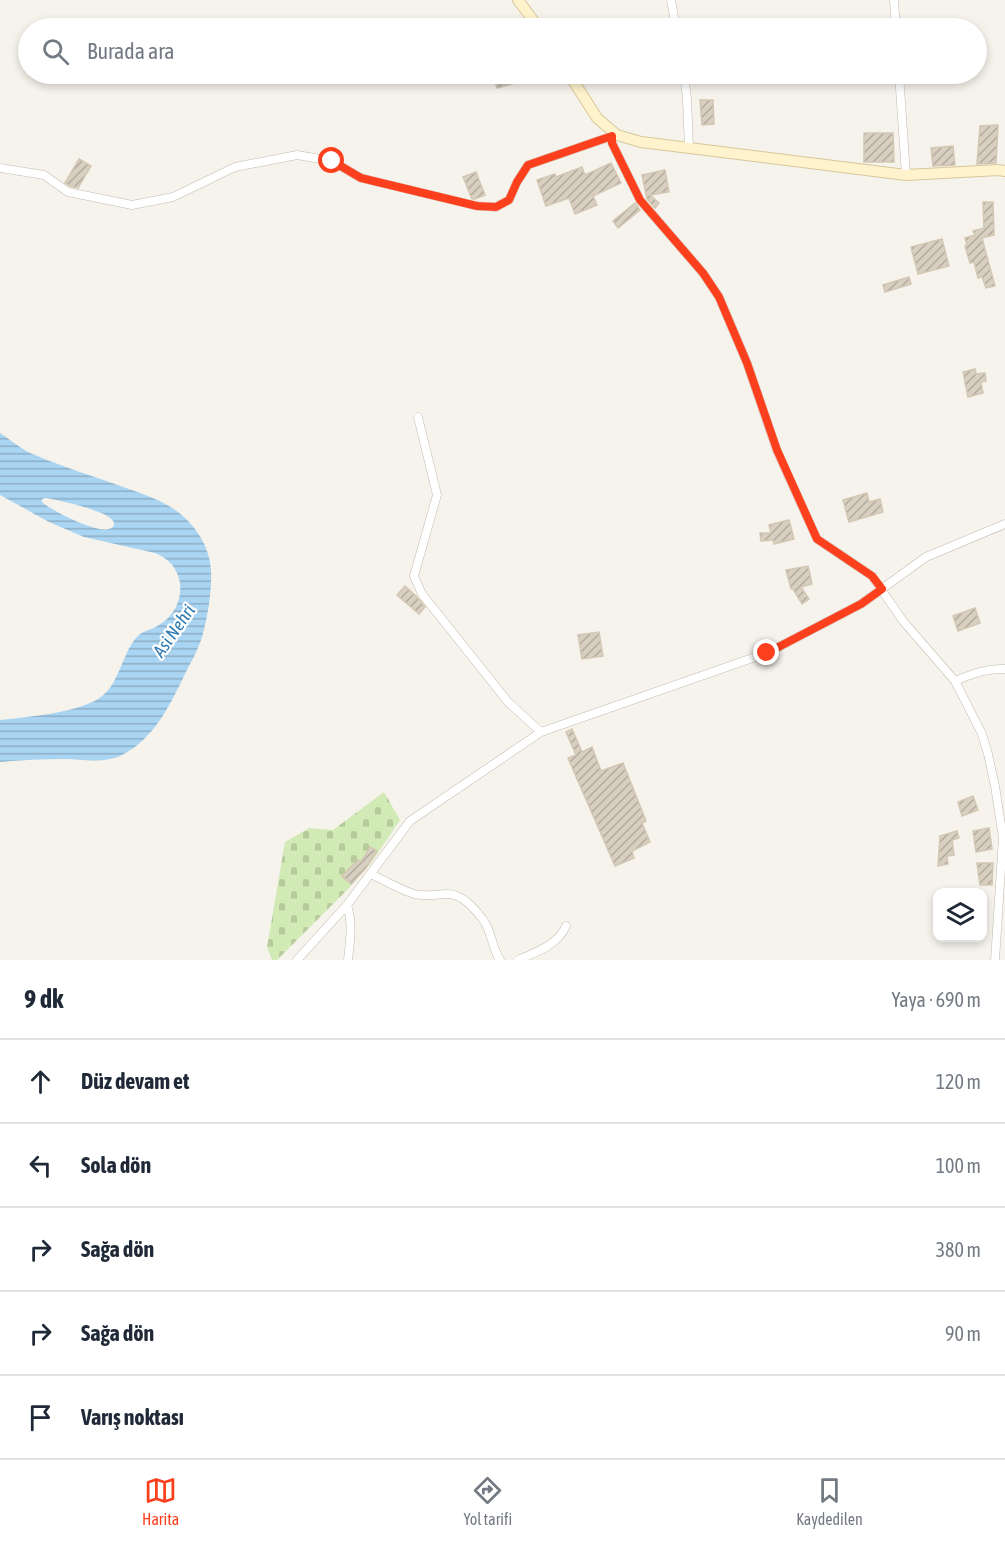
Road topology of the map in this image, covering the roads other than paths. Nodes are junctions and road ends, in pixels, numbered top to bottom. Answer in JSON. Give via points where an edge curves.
{"nodes":[{"id":1,"x":518,"y":0,"type":"edge"},
{"id":2,"x":671,"y":0,"type":"edge"},
{"id":3,"x":894,"y":0,"type":"edge"},
{"id":4,"x":532,"y":18,"type":"edge"},
{"id":5,"x":674,"y":18,"type":"edge"},
{"id":6,"x":895,"y":18,"type":"edge"},
{"id":7,"x":575,"y":84,"type":"edge"},
{"id":8,"x":685,"y":84,"type":"edge"},
{"id":9,"x":900,"y":84,"type":"edge"},
{"id":10,"x":614,"y":136,"type":"junction"},
{"id":11,"x":689,"y":148,"type":"junction"},
{"id":12,"x":0,"y":168,"type":"edge"},
{"id":13,"x":1005,"y":171,"type":"edge"},
{"id":14,"x":906,"y":175,"type":"junction"},
{"id":15,"x":418,"y":417,"type":"dead end"},
{"id":16,"x":1005,"y":524,"type":"edge"},
{"id":17,"x":882,"y":589,"type":"junction"},
{"id":18,"x":1005,"y":669,"type":"edge"},
{"id":19,"x":956,"y":681,"type":"junction"},
{"id":20,"x":541,"y":732,"type":"junction"},
{"id":21,"x":371,"y":874,"type":"junction"},
{"id":22,"x":347,"y":905,"type":"junction"},
{"id":23,"x":566,"y":926,"type":"dead end"},
{"id":24,"x":297,"y":960,"type":"edge"},
{"id":25,"x":348,"y":960,"type":"edge"},
{"id":26,"x":500,"y":960,"type":"edge"},
{"id":27,"x":518,"y":960,"type":"edge"},
{"id":28,"x":995,"y":960,"type":"edge"}],
"edges":[{"from":1,"to":4,"type":"street"},
{"from":2,"to":5,"type":"street"},
{"from":3,"to":6,"type":"street"},
{"from":7,"to":10,"type":"street"},
{"from":8,"to":11,"type":"street"},
{"from":9,"to":14,"type":"street"},
{"from":10,"to":11,"type":"street"},
{"from":10,"to":12,"type":"street","via":[[528,165],[509,200],[496,207],[477,206],[361,178],[332,161],[297,155],[236,167],[173,197],[132,205],[68,192],[44,175]]},
{"from":10,"to":17,"type":"street","via":[[612,143],[640,200],[719,297],[777,450],[817,539],[872,576]]},
{"from":11,"to":14,"type":"street"},
{"from":13,"to":14,"type":"street"},
{"from":15,"to":20,"type":"street","via":[[436,495],[414,576],[422,594],[508,702]]},
{"from":16,"to":17,"type":"street","via":[[926,557]]},
{"from":17,"to":19,"type":"street","via":[[903,621]]},
{"from":17,"to":20,"type":"street","via":[[767,653]]},
{"from":18,"to":19,"type":"street","via":[[977,672]]},
{"from":19,"to":28,"type":"street","via":[[982,734],[1000,816],[1003,838]]},
{"from":20,"to":21,"type":"street","via":[[410,821]]},
{"from":21,"to":22,"type":"street"},
{"from":21,"to":26,"type":"street","via":[[414,894],[456,895],[464,900],[485,923]]},
{"from":22,"to":24,"type":"street"},
{"from":22,"to":25,"type":"street","via":[[351,916]]},
{"from":23,"to":27,"type":"street","via":[[546,948]]}]}
